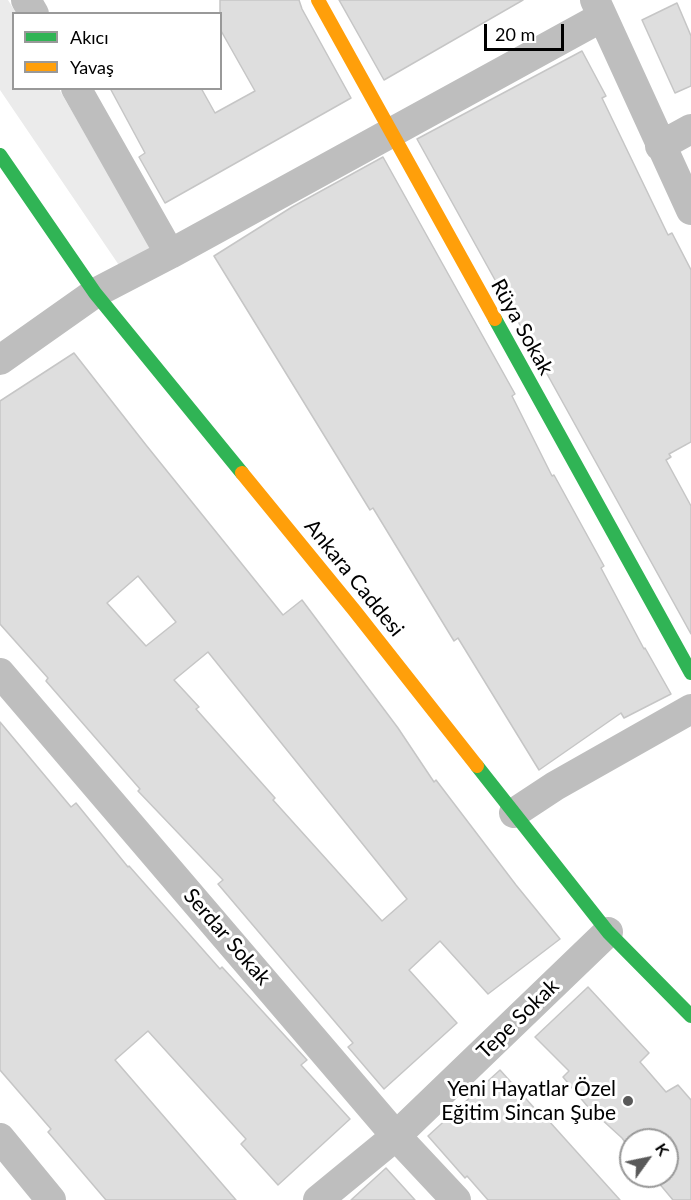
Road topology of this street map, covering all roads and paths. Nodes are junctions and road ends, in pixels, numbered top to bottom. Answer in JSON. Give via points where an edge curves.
{"nodes":[{"id":1,"x":318,"y":0,"type":"edge"},
{"id":2,"x":598,"y":8,"type":"edge"},
{"id":3,"x":77,"y":90,"type":"edge"},
{"id":4,"x":691,"y":129,"type":"edge"},
{"id":5,"x":390,"y":133,"type":"junction"},
{"id":6,"x":660,"y":146,"type":"junction"},
{"id":7,"x":0,"y":155,"type":"edge"},
{"id":8,"x":691,"y":210,"type":"edge"},
{"id":9,"x":170,"y":254,"type":"junction"},
{"id":10,"x":95,"y":293,"type":"junction"},
{"id":11,"x":0,"y":360,"type":"edge"},
{"id":12,"x":0,"y":673,"type":"edge"},
{"id":13,"x":691,"y":673,"type":"edge"},
{"id":14,"x":691,"y":709,"type":"edge"},
{"id":15,"x":514,"y":813,"type":"junction"},
{"id":16,"x":608,"y":932,"type":"junction"},
{"id":17,"x":691,"y":1016,"type":"edge"},
{"id":18,"x":396,"y":1136,"type":"junction"},
{"id":19,"x":0,"y":1138,"type":"edge"},
{"id":20,"x":51,"y":1200,"type":"edge"},
{"id":21,"x":318,"y":1200,"type":"edge"},
{"id":22,"x":456,"y":1200,"type":"edge"}],
"edges":[{"from":1,"to":5,"type":"main road","name":"Rüya Sokak"},
{"from":2,"to":5,"type":"street"},
{"from":2,"to":6,"type":"street"},
{"from":3,"to":9,"type":"street"},
{"from":4,"to":6,"type":"street"},
{"from":5,"to":9,"type":"street"},
{"from":5,"to":13,"type":"main road","name":"Rüya Sokak"},
{"from":6,"to":8,"type":"street"},
{"from":7,"to":10,"type":"main road","name":"Ankara Caddesi"},
{"from":9,"to":10,"type":"street"},
{"from":10,"to":11,"type":"street"},
{"from":10,"to":15,"type":"main road","name":"Ankara Caddesi"},
{"from":12,"to":18,"type":"street","name":"Serdar Sokak"},
{"from":14,"to":15,"type":"street"},
{"from":15,"to":16,"type":"main road","name":"Ankara Caddesi"},
{"from":16,"to":17,"type":"main road","name":"Ankara Caddesi"},
{"from":16,"to":18,"type":"street","name":"Tepe Sokak"},
{"from":18,"to":21,"type":"street","name":"Tepe Sokak"},
{"from":18,"to":22,"type":"street","name":"Serdar Sokak"},
{"from":19,"to":20,"type":"street"}]}
